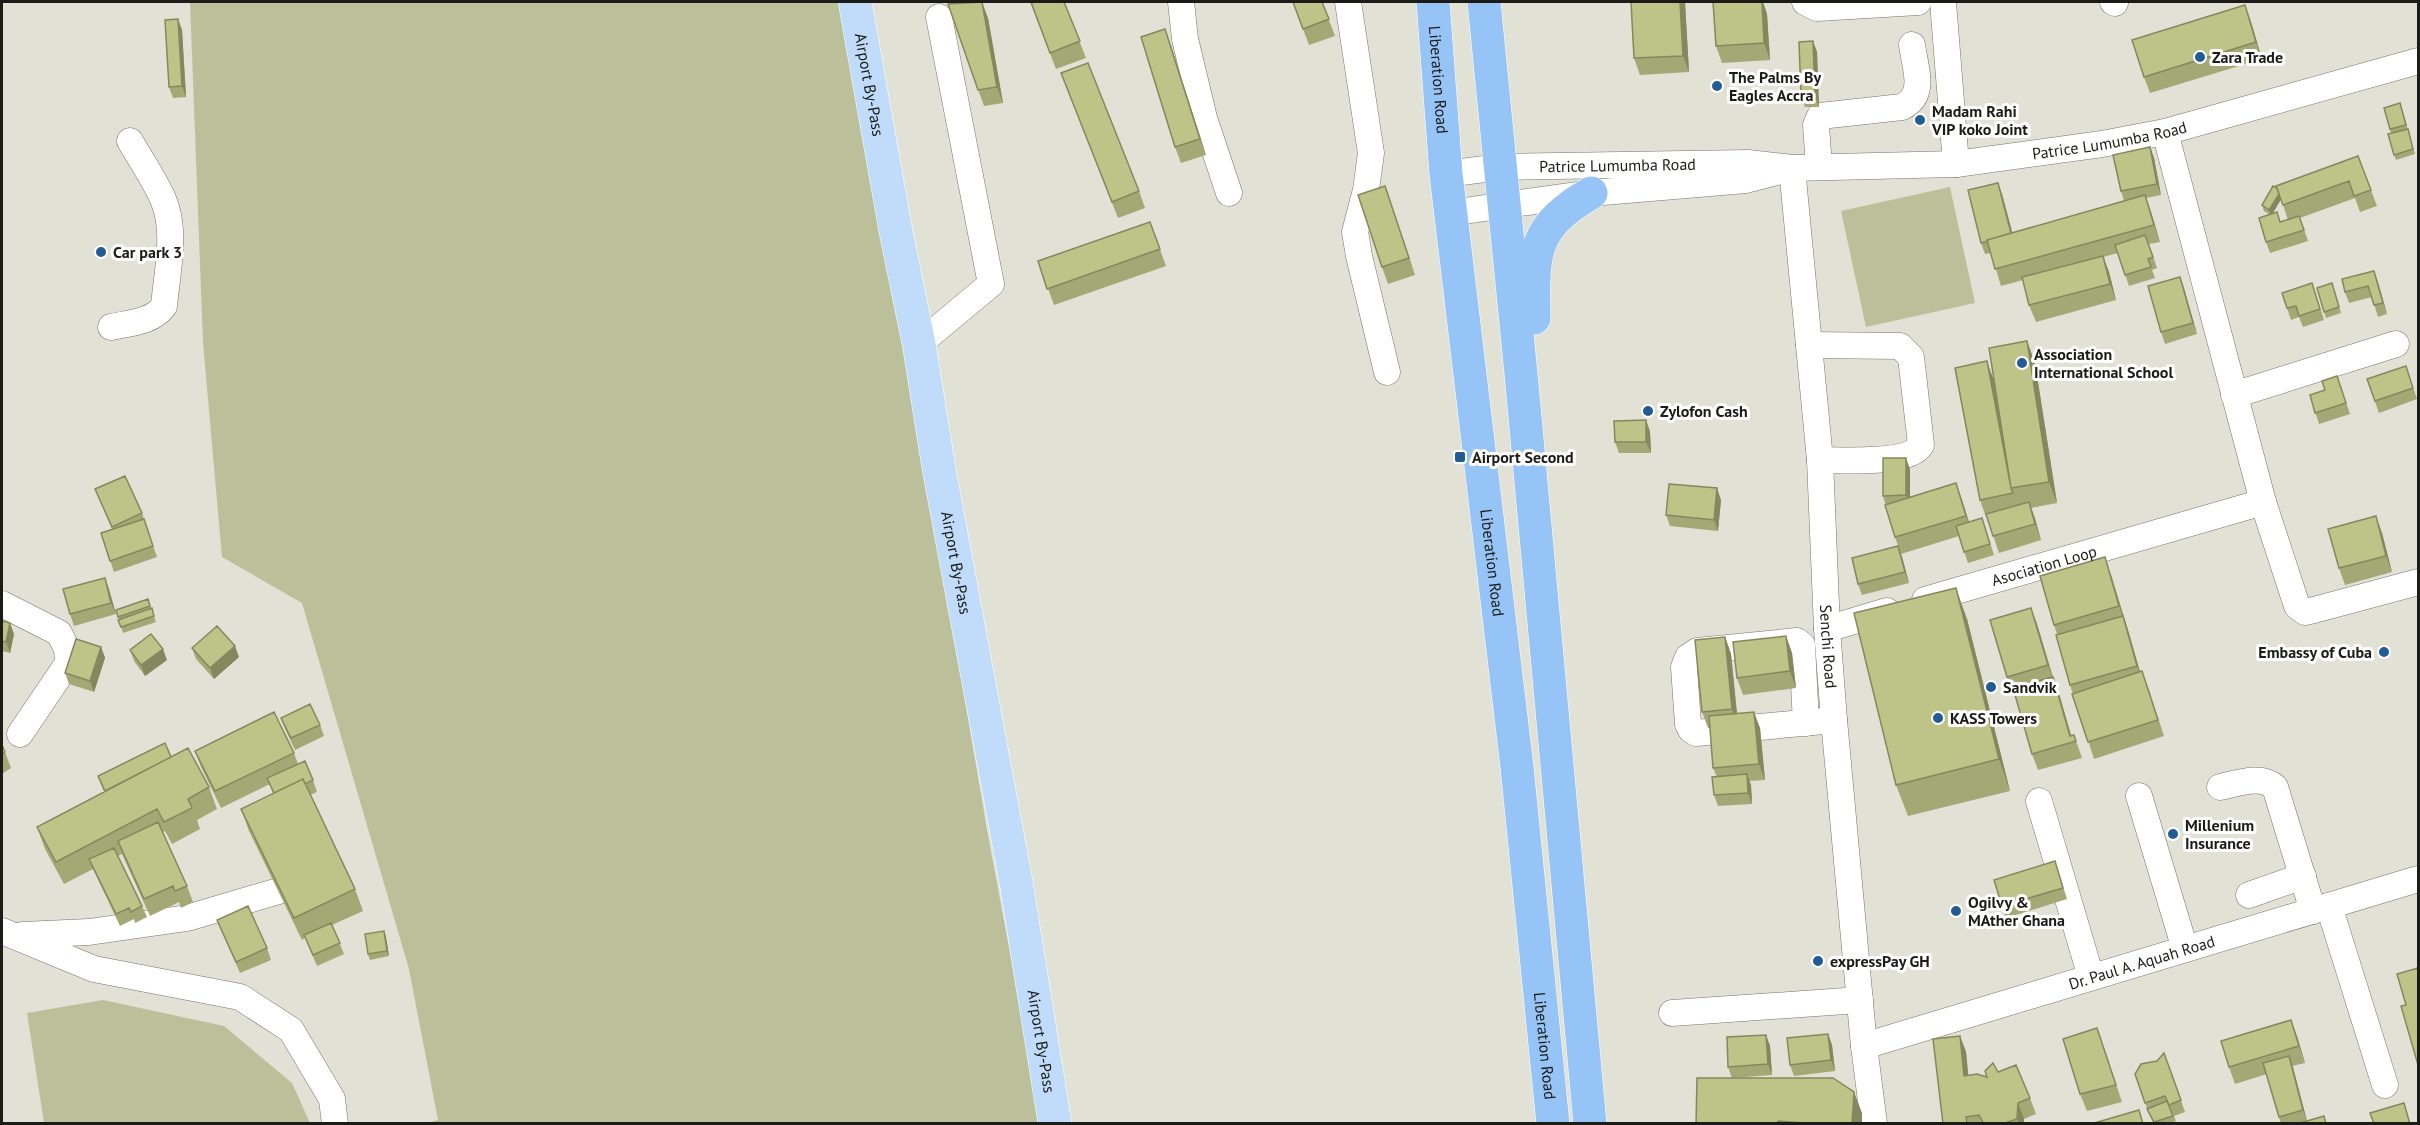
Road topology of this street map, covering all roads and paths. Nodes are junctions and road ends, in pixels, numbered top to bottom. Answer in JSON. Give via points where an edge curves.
{"nodes":[{"id":1,"x":855,"y":2,"type":"edge"},
{"id":2,"x":1181,"y":2,"type":"edge"},
{"id":3,"x":1348,"y":2,"type":"edge"},
{"id":4,"x":1433,"y":2,"type":"edge"},
{"id":5,"x":1462,"y":2,"type":"edge"},
{"id":6,"x":1484,"y":2,"type":"edge"},
{"id":7,"x":1805,"y":2,"type":"edge"},
{"id":8,"x":1918,"y":2,"type":"edge"},
{"id":9,"x":1943,"y":2,"type":"edge"},
{"id":10,"x":939,"y":17,"type":"dead end"},
{"id":11,"x":1912,"y":45,"type":"dead end"},
{"id":12,"x":2418,"y":61,"type":"edge"},
{"id":13,"x":2165,"y":132,"type":"junction"},
{"id":14,"x":130,"y":141,"type":"dead end"},
{"id":15,"x":1956,"y":164,"type":"junction"},
{"id":16,"x":1819,"y":167,"type":"junction"},
{"id":17,"x":1493,"y":168,"type":"junction"},
{"id":18,"x":1792,"y":168,"type":"junction"},
{"id":19,"x":1446,"y":174,"type":"junction"},
{"id":20,"x":1229,"y":193,"type":"dead end"},
{"id":21,"x":1592,"y":193,"type":"junction"},
{"id":22,"x":1505,"y":205,"type":"junction"},
{"id":23,"x":1450,"y":213,"type":"junction"},
{"id":24,"x":111,"y":327,"type":"dead end"},
{"id":25,"x":919,"y":344,"type":"junction"},
{"id":26,"x":2396,"y":344,"type":"dead end"},
{"id":27,"x":1809,"y":345,"type":"junction"},
{"id":28,"x":1387,"y":372,"type":"dead end"},
{"id":29,"x":1522,"y":384,"type":"junction"},
{"id":30,"x":2234,"y":395,"type":"junction"},
{"id":31,"x":1820,"y":460,"type":"junction"},
{"id":32,"x":2262,"y":502,"type":"junction"},
{"id":33,"x":2418,"y":582,"type":"edge"},
{"id":34,"x":2,"y":604,"type":"edge"},
{"id":35,"x":1827,"y":629,"type":"junction"},
{"id":36,"x":1834,"y":720,"type":"junction"},
{"id":37,"x":1806,"y":723,"type":"junction"},
{"id":38,"x":20,"y":734,"type":"dead end"},
{"id":39,"x":2220,"y":787,"type":"dead end"},
{"id":40,"x":2139,"y":796,"type":"dead end"},
{"id":41,"x":2039,"y":801,"type":"dead end"},
{"id":42,"x":2303,"y":876,"type":"junction"},
{"id":43,"x":2418,"y":879,"type":"edge"},
{"id":44,"x":299,"y":885,"type":"edge"},
{"id":45,"x":2249,"y":895,"type":"dead end"},
{"id":46,"x":2321,"y":908,"type":"junction"},
{"id":47,"x":7,"y":933,"type":"edge"},
{"id":48,"x":2185,"y":949,"type":"junction"},
{"id":49,"x":2091,"y":978,"type":"junction"},
{"id":50,"x":1860,"y":1000,"type":"junction"},
{"id":51,"x":1672,"y":1012,"type":"dead end"},
{"id":52,"x":1864,"y":1046,"type":"junction"},
{"id":53,"x":2385,"y":1085,"type":"dead end"},
{"id":54,"x":335,"y":1124,"type":"edge"},
{"id":55,"x":1055,"y":1124,"type":"edge"},
{"id":56,"x":1553,"y":1124,"type":"edge"},
{"id":57,"x":1590,"y":1124,"type":"edge"},
{"id":58,"x":1874,"y":1124,"type":"edge"}],
"edges":[{"from":1,"to":25,"type":"main road","name":"Airport By-Pass"},
{"from":2,"to":20,"type":"street","via":[[1185,39],[1204,118]]},
{"from":3,"to":28,"type":"street","via":[[1371,153],[1355,232]]},
{"from":4,"to":19,"type":"highway","name":"Liberation Road"},
{"from":5,"to":17,"type":"highway","via":[[1473,118]]},
{"from":6,"to":17,"type":"highway"},
{"from":7,"to":8,"type":"street","via":[[1817,8]]},
{"from":9,"to":15,"type":"street"},
{"from":10,"to":25,"type":"street","via":[[991,284]]},
{"from":11,"to":16,"type":"street","via":[[1918,90],[1911,103],[1820,116],[1816,125]]},
{"from":12,"to":13,"type":"street","name":"Patrice Lumumba Road"},
{"from":13,"to":15,"type":"street","name":"Patrice Lumumba Road"},
{"from":13,"to":30,"type":"street"},
{"from":14,"to":24,"type":"street","via":[[168,215],[164,306],[150,318]]},
{"from":15,"to":16,"type":"street","name":"Patrice Lumumba Road"},
{"from":16,"to":18,"type":"street","name":"Patrice Lumumba Road"},
{"from":17,"to":18,"type":"street","name":"Patrice Lumumba Road","via":[[1748,163]]},
{"from":17,"to":19,"type":"street","name":"Patrice Lumumba Road"},
{"from":17,"to":22,"type":"highway"},
{"from":18,"to":21,"type":"street","name":"Patrice Lumumba Road","via":[[1746,180]]},
{"from":18,"to":27,"type":"street","name":"Senchi Road"},
{"from":19,"to":23,"type":"highway","name":"Liberation Road"},
{"from":21,"to":22,"type":"street","name":"Patrice Lumumba Road"},
{"from":21,"to":29,"type":"highway","via":[[1554,219],[1544,233],[1533,279],[1534,335]]},
{"from":22,"to":23,"type":"street","name":"Patrice Lumumba Road"},
{"from":22,"to":29,"type":"highway"},
{"from":23,"to":56,"type":"highway","name":"Liberation Road","via":[[1517,766]]},
{"from":25,"to":55,"type":"main road","name":"Airport By-Pass","via":[[1016,882]]},
{"from":26,"to":30,"type":"street"},
{"from":27,"to":31,"type":"street","name":"Senchi Road"},
{"from":27,"to":31,"type":"street","via":[[1900,346],[1907,351],[1911,357],[1921,445],[1903,456],[1862,461]]},
{"from":29,"to":57,"type":"highway"},
{"from":30,"to":32,"type":"street"},
{"from":31,"to":35,"type":"street","name":"Senchi Road"},
{"from":32,"to":33,"type":"street","via":[[2297,606],[2305,612]]},
{"from":32,"to":35,"type":"street","name":"Asociation Loop"},
{"from":34,"to":38,"type":"street","via":[[59,633],[67,649],[68,663]]},
{"from":35,"to":36,"type":"street","name":"Senchi Road"},
{"from":36,"to":37,"type":"street"},
{"from":36,"to":50,"type":"street","name":"Senchi Road"},
{"from":37,"to":37,"type":"street","via":[[1696,733],[1688,724],[1684,667],[1688,657],[1697,651],[1797,641],[1802,645]]},
{"from":39,"to":42,"type":"street","via":[[2260,780],[2275,787]]},
{"from":40,"to":48,"type":"street"},
{"from":41,"to":49,"type":"street"},
{"from":42,"to":45,"type":"street"},
{"from":42,"to":46,"type":"street"},
{"from":43,"to":46,"type":"street","name":"Dr. Paul A. Aquah Road"},
{"from":44,"to":47,"type":"street","via":[[187,918],[89,933]]},
{"from":46,"to":48,"type":"street","name":"Dr. Paul A. Aquah Road"},
{"from":46,"to":53,"type":"street"},
{"from":47,"to":54,"type":"street","via":[[94,969],[240,997],[291,1030],[332,1099]]},
{"from":48,"to":49,"type":"street","name":"Dr. Paul A. Aquah Road"},
{"from":49,"to":52,"type":"street","name":"Dr. Paul A. Aquah Road"},
{"from":50,"to":51,"type":"street"},
{"from":50,"to":52,"type":"street","name":"Senchi Road"},
{"from":52,"to":58,"type":"street","name":"Senchi Road"}]}
